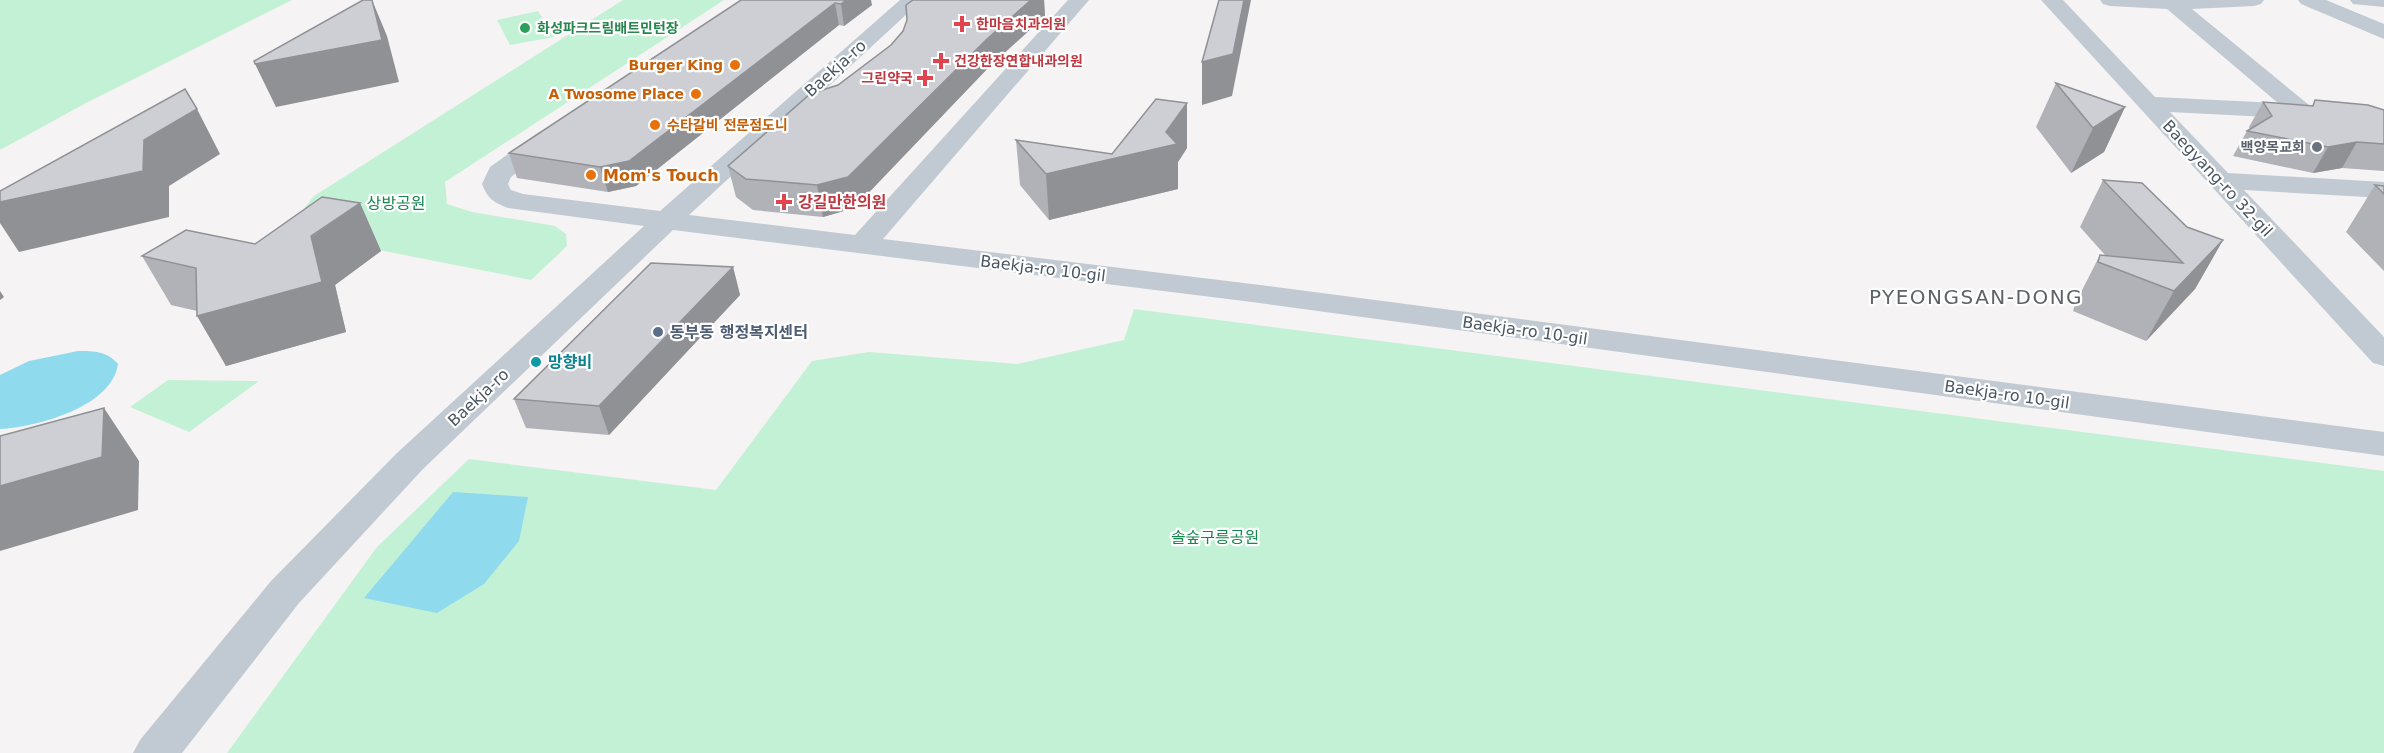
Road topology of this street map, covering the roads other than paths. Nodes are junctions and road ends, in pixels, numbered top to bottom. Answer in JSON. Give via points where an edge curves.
{"nodes":[{"id":1,"x":912,"y":0,"type":"edge"},
{"id":2,"x":2051,"y":0,"type":"edge"},
{"id":3,"x":2110,"y":0,"type":"edge"},
{"id":4,"x":2254,"y":0,"type":"edge"},
{"id":5,"x":2308,"y":0,"type":"edge"},
{"id":6,"x":2360,"y":0,"type":"edge"},
{"id":7,"x":2171,"y":1,"type":"edge"},
{"id":8,"x":2384,"y":1,"type":"edge"},
{"id":9,"x":1070,"y":3,"type":"edge"},
{"id":10,"x":2384,"y":32,"type":"edge"},
{"id":11,"x":2148,"y":104,"type":"junction"},
{"id":12,"x":2302,"y":111,"type":"junction"},
{"id":13,"x":2384,"y":116,"type":"edge"},
{"id":14,"x":570,"y":123,"type":"edge"},
{"id":15,"x":2221,"y":181,"type":"junction"},
{"id":16,"x":2384,"y":190,"type":"edge"},
{"id":17,"x":665,"y":222,"type":"junction"},
{"id":18,"x":861,"y":246,"type":"junction"},
{"id":19,"x":2384,"y":356,"type":"edge"},
{"id":20,"x":2384,"y":444,"type":"edge"},
{"id":21,"x":156,"y":753,"type":"edge"}],
"edges":[{"from":1,"to":17,"type":"street","name":"Baekja-ro"},
{"from":2,"to":11,"type":"street","name":"Baegyang-ro 32-gil"},
{"from":3,"to":7,"type":"street"},
{"from":4,"to":7,"type":"street"},
{"from":5,"to":10,"type":"street"},
{"from":6,"to":8,"type":"street"},
{"from":7,"to":12,"type":"street"},
{"from":9,"to":18,"type":"street"},
{"from":11,"to":12,"type":"street"},
{"from":11,"to":15,"type":"street","name":"Baegyang-ro 32-gil"},
{"from":12,"to":13,"type":"street"},
{"from":14,"to":17,"type":"street","name":"Baekja-ro 10-gil","via":[[499,173],[495,184],[500,195],[518,202]]},
{"from":15,"to":16,"type":"street"},
{"from":15,"to":19,"type":"street","name":"Baegyang-ro 32-gil"},
{"from":17,"to":18,"type":"street","name":"Baekja-ro 10-gil"},
{"from":17,"to":21,"type":"street","name":"Baekja-ro","via":[[410,461],[285,592]]},
{"from":18,"to":20,"type":"street","name":"Baekja-ro 10-gil","via":[[1252,293]]}]}
